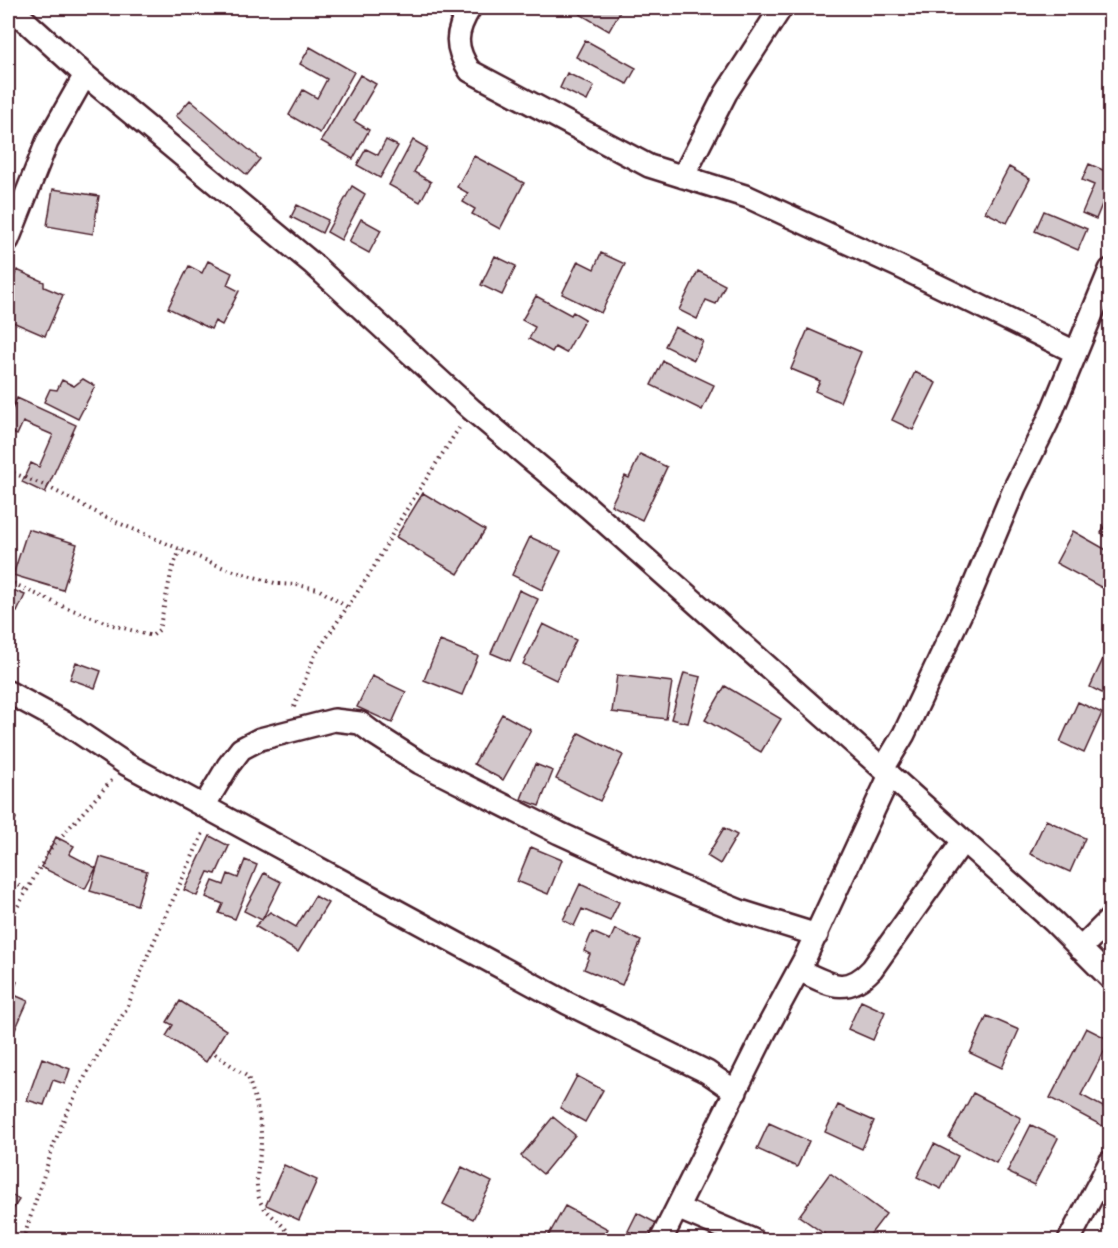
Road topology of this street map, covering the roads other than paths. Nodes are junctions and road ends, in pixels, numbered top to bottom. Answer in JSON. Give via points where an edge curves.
{"nodes":[{"id":1,"x":11,"y":8,"type":"edge"},
{"id":2,"x":470,"y":8,"type":"edge"},
{"id":3,"x":781,"y":8,"type":"edge"},
{"id":4,"x":85,"y":75,"type":"junction"},
{"id":5,"x":683,"y":177,"type":"junction"},
{"id":6,"x":8,"y":240,"type":"edge"},
{"id":7,"x":1110,"y":270,"type":"edge"},
{"id":8,"x":1076,"y":352,"type":"junction"},
{"id":9,"x":8,"y":692,"type":"edge"},
{"id":10,"x":886,"y":772,"type":"junction"},
{"id":11,"x":209,"y":809,"type":"junction"},
{"id":12,"x":963,"y":841,"type":"junction"},
{"id":13,"x":1110,"y":919,"type":"edge"},
{"id":14,"x":817,"y":935,"type":"junction"},
{"id":15,"x":1080,"y":949,"type":"junction"},
{"id":16,"x":799,"y":970,"type":"junction"},
{"id":17,"x":1110,"y":978,"type":"edge"},
{"id":18,"x":736,"y":1092,"type":"junction"},
{"id":19,"x":1110,"y":1162,"type":"edge"},
{"id":20,"x":678,"y":1208,"type":"junction"},
{"id":21,"x":661,"y":1240,"type":"edge"},
{"id":22,"x":753,"y":1240,"type":"edge"},
{"id":23,"x":1068,"y":1240,"type":"edge"}],
"edges":[{"from":1,"to":4,"type":"street"},
{"from":2,"to":5,"type":"street","via":[[457,39],[460,56],[470,71],[649,166]]},
{"from":3,"to":5,"type":"street","via":[[726,93]]},
{"from":4,"to":6,"type":"street","via":[[47,142]]},
{"from":4,"to":10,"type":"street","via":[[313,264],[471,409],[589,508]]},
{"from":5,"to":8,"type":"street","via":[[748,197]]},
{"from":7,"to":8,"type":"street"},
{"from":8,"to":10,"type":"street","via":[[972,590]]},
{"from":9,"to":11,"type":"street"},
{"from":10,"to":12,"type":"street"},
{"from":10,"to":14,"type":"street"},
{"from":11,"to":14,"type":"street","via":[[228,766],[241,749],[260,739],[334,720],[360,723],[420,763],[569,838],[740,911]]},
{"from":11,"to":18,"type":"street","via":[[567,1003],[707,1072]]},
{"from":12,"to":15,"type":"street"},
{"from":12,"to":16,"type":"street","via":[[860,981],[849,986],[836,985]]},
{"from":13,"to":15,"type":"street"},
{"from":14,"to":16,"type":"street"},
{"from":15,"to":17,"type":"street"},
{"from":16,"to":18,"type":"street"},
{"from":18,"to":20,"type":"street"},
{"from":19,"to":23,"type":"street"},
{"from":20,"to":21,"type":"street"},
{"from":20,"to":22,"type":"street"}]}
